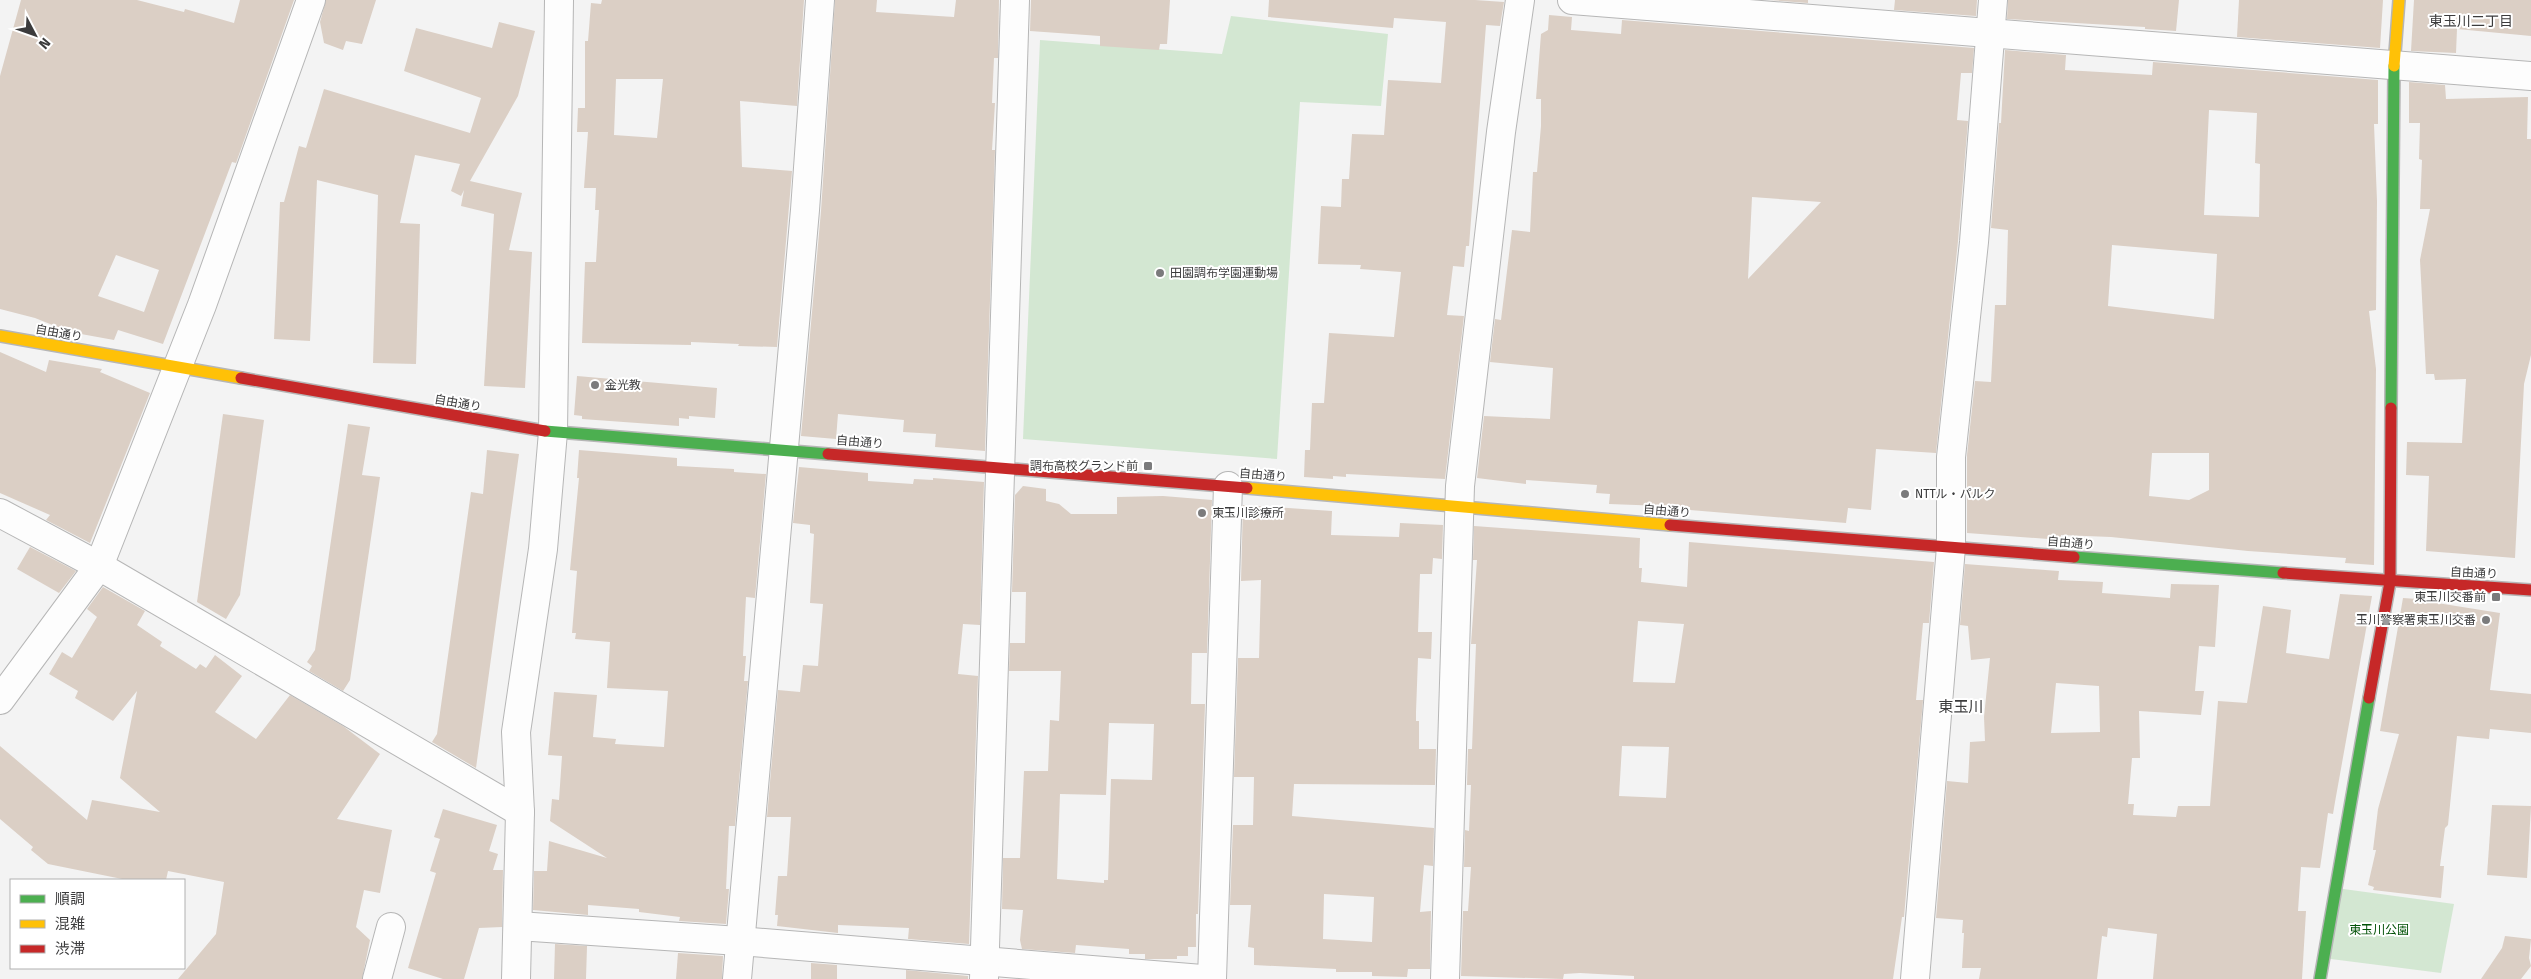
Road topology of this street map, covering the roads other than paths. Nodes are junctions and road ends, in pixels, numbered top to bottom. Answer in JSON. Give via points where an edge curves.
{"nodes":[{"id":1,"x":311,"y":0,"type":"edge"},
{"id":2,"x":559,"y":0,"type":"edge"},
{"id":3,"x":820,"y":0,"type":"edge"},
{"id":4,"x":1015,"y":0,"type":"edge"},
{"id":5,"x":1520,"y":0,"type":"edge"},
{"id":6,"x":1572,"y":0,"type":"edge"},
{"id":7,"x":1993,"y":0,"type":"edge"},
{"id":8,"x":2399,"y":0,"type":"edge"},
{"id":9,"x":1991,"y":34,"type":"junction"},
{"id":10,"x":2394,"y":64,"type":"junction"},
{"id":11,"x":2531,"y":76,"type":"edge"},
{"id":12,"x":0,"y":336,"type":"edge"},
{"id":13,"x":177,"y":368,"type":"junction"},
{"id":14,"x":552,"y":432,"type":"junction"},
{"id":15,"x":785,"y":450,"type":"junction"},
{"id":16,"x":999,"y":467,"type":"junction"},
{"id":17,"x":1228,"y":486,"type":"junction"},
{"id":18,"x":1459,"y":505,"type":"junction"},
{"id":19,"x":0,"y":513,"type":"edge"},
{"id":20,"x":1951,"y":547,"type":"junction"},
{"id":21,"x":99,"y":566,"type":"junction"},
{"id":22,"x":2390,"y":582,"type":"junction"},
{"id":23,"x":2531,"y":590,"type":"edge"},
{"id":24,"x":0,"y":700,"type":"edge"},
{"id":25,"x":520,"y":812,"type":"junction"},
{"id":26,"x":518,"y":926,"type":"junction"},
{"id":27,"x":390,"y":927,"type":"dead end"},
{"id":28,"x":739,"y":941,"type":"junction"},
{"id":29,"x":984,"y":970,"type":"edge"},
{"id":30,"x":377,"y":979,"type":"edge"},
{"id":31,"x":516,"y":979,"type":"edge"},
{"id":32,"x":737,"y":979,"type":"edge"},
{"id":33,"x":1202,"y":979,"type":"edge"},
{"id":34,"x":1212,"y":979,"type":"edge"},
{"id":35,"x":1445,"y":979,"type":"edge"},
{"id":36,"x":1915,"y":979,"type":"edge"},
{"id":37,"x":2320,"y":979,"type":"edge"}],
"edges":[{"from":1,"to":13,"type":"street","via":[[206,296]]},
{"from":2,"to":14,"type":"street"},
{"from":3,"to":15,"type":"street"},
{"from":4,"to":16,"type":"street"},
{"from":5,"to":18,"type":"street","via":[[1501,132]]},
{"from":6,"to":9,"type":"street"},
{"from":7,"to":9,"type":"street"},
{"from":8,"to":10,"type":"street"},
{"from":9,"to":10,"type":"street"},
{"from":9,"to":20,"type":"street","via":[[1974,242],[1951,457]]},
{"from":10,"to":11,"type":"street"},
{"from":10,"to":22,"type":"street"},
{"from":12,"to":13,"type":"street","name":"自由通り"},
{"from":13,"to":14,"type":"street","name":"自由通り"},
{"from":13,"to":21,"type":"street"},
{"from":14,"to":15,"type":"street","name":"自由通り"},
{"from":14,"to":25,"type":"street","via":[[543,549],[516,732]]},
{"from":15,"to":16,"type":"street","name":"自由通り"},
{"from":15,"to":28,"type":"street"},
{"from":16,"to":17,"type":"street","name":"自由通り"},
{"from":16,"to":29,"type":"street"},
{"from":17,"to":18,"type":"street","name":"自由通り"},
{"from":17,"to":34,"type":"street"},
{"from":18,"to":20,"type":"street","name":"自由通り"},
{"from":18,"to":35,"type":"street"},
{"from":19,"to":21,"type":"street"},
{"from":20,"to":22,"type":"street","name":"自由通り"},
{"from":20,"to":36,"type":"street"},
{"from":21,"to":24,"type":"street"},
{"from":21,"to":25,"type":"street"},
{"from":22,"to":23,"type":"street","name":"自由通り"},
{"from":22,"to":37,"type":"street"},
{"from":25,"to":26,"type":"street"},
{"from":26,"to":28,"type":"street"},
{"from":26,"to":31,"type":"street"},
{"from":27,"to":30,"type":"street"},
{"from":28,"to":29,"type":"street"},
{"from":28,"to":32,"type":"street"},
{"from":29,"to":33,"type":"street"}]}
